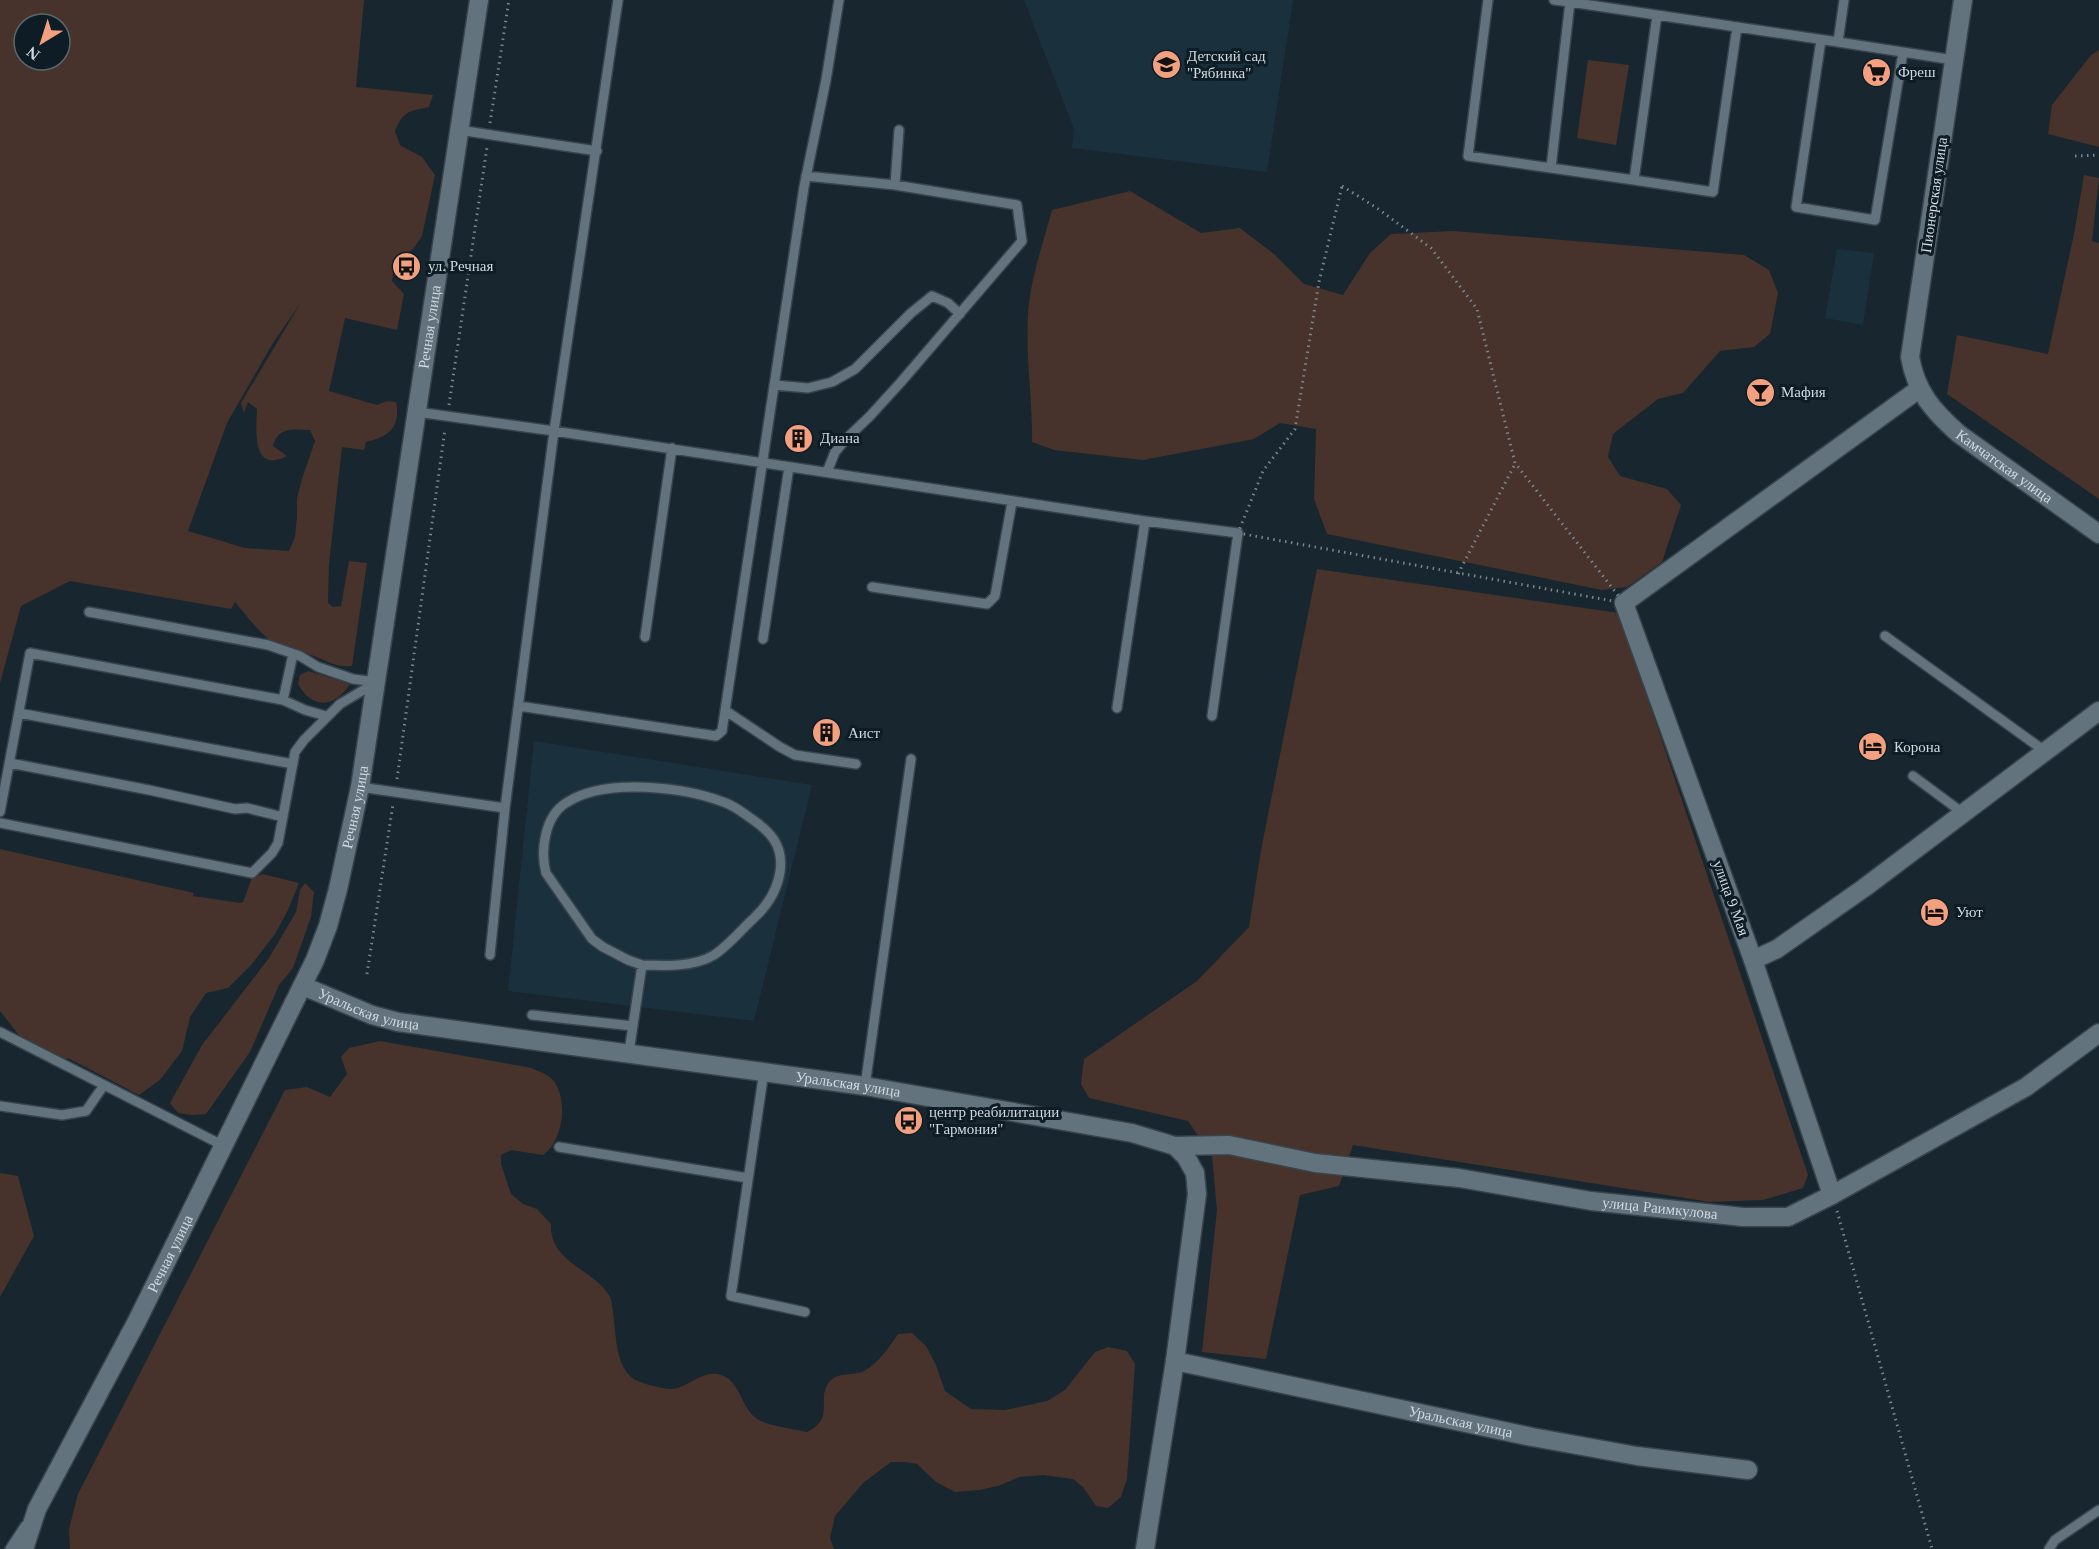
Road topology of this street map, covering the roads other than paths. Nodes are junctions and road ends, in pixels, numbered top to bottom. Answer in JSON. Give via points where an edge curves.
{"nodes":[{"id":1,"x":479,"y":0,"type":"edge"},
{"id":2,"x":618,"y":0,"type":"edge"},
{"id":3,"x":839,"y":0,"type":"edge"},
{"id":4,"x":1488,"y":0,"type":"edge"},
{"id":5,"x":1554,"y":0,"type":"edge"},
{"id":6,"x":1844,"y":0,"type":"edge"},
{"id":7,"x":1964,"y":0,"type":"edge"},
{"id":8,"x":1570,"y":1,"type":"edge"},
{"id":9,"x":1657,"y":15,"type":"junction"},
{"id":10,"x":1737,"y":27,"type":"junction"},
{"id":11,"x":1821,"y":40,"type":"junction"},
{"id":12,"x":1838,"y":42,"type":"junction"},
{"id":13,"x":1903,"y":52,"type":"junction"},
{"id":14,"x":1954,"y":60,"type":"junction"},
{"id":15,"x":459,"y":130,"type":"junction"},
{"id":16,"x":899,"y":130,"type":"dead end"},
{"id":17,"x":597,"y":151,"type":"junction"},
{"id":18,"x":1551,"y":168,"type":"junction"},
{"id":19,"x":806,"y":176,"type":"junction"},
{"id":20,"x":1634,"y":180,"type":"junction"},
{"id":21,"x":895,"y":185,"type":"junction"},
{"id":22,"x":960,"y":314,"type":"junction"},
{"id":23,"x":774,"y":385,"type":"junction"},
{"id":24,"x":1919,"y":389,"type":"junction"},
{"id":25,"x":417,"y":412,"type":"junction"},
{"id":26,"x":554,"y":431,"type":"junction"},
{"id":27,"x":672,"y":448,"type":"junction"},
{"id":28,"x":762,"y":462,"type":"junction"},
{"id":29,"x":789,"y":467,"type":"junction"},
{"id":30,"x":827,"y":472,"type":"junction"},
{"id":31,"x":1012,"y":502,"type":"junction"},
{"id":32,"x":1145,"y":521,"type":"junction"},
{"id":33,"x":2099,"y":534,"type":"edge"},
{"id":34,"x":872,"y":586,"type":"dead end"},
{"id":35,"x":89,"y":612,"type":"dead end"},
{"id":36,"x":1885,"y":636,"type":"dead end"},
{"id":37,"x":645,"y":637,"type":"dead end"},
{"id":38,"x":763,"y":639,"type":"dead end"},
{"id":39,"x":294,"y":654,"type":"junction"},
{"id":40,"x":377,"y":682,"type":"junction"},
{"id":41,"x":283,"y":700,"type":"junction"},
{"id":42,"x":519,"y":706,"type":"junction"},
{"id":43,"x":1118,"y":708,"type":"dead end"},
{"id":44,"x":726,"y":711,"type":"junction"},
{"id":45,"x":2099,"y":711,"type":"edge"},
{"id":46,"x":19,"y":713,"type":"junction"},
{"id":47,"x":326,"y":716,"type":"junction"},
{"id":48,"x":1212,"y":716,"type":"dead end"},
{"id":49,"x":2046,"y":752,"type":"junction"},
{"id":50,"x":911,"y":759,"type":"dead end"},
{"id":51,"x":10,"y":763,"type":"junction"},
{"id":52,"x":293,"y":764,"type":"junction"},
{"id":53,"x":856,"y":764,"type":"dead end"},
{"id":54,"x":1913,"y":776,"type":"dead end"},
{"id":55,"x":360,"y":786,"type":"junction"},
{"id":56,"x":505,"y":808,"type":"junction"},
{"id":57,"x":0,"y":812,"type":"edge"},
{"id":58,"x":1963,"y":813,"type":"junction"},
{"id":59,"x":283,"y":817,"type":"junction"},
{"id":60,"x":0,"y":823,"type":"edge"},
{"id":61,"x":490,"y":955,"type":"dead end"},
{"id":62,"x":1754,"y":960,"type":"junction"},
{"id":63,"x":642,"y":965,"type":"junction"},
{"id":64,"x":303,"y":986,"type":"junction"},
{"id":65,"x":532,"y":1015,"type":"dead end"},
{"id":66,"x":633,"y":1026,"type":"junction"},
{"id":67,"x":2099,"y":1033,"type":"edge"},
{"id":68,"x":1,"y":1034,"type":"edge"},
{"id":69,"x":629,"y":1052,"type":"junction"},
{"id":70,"x":764,"y":1071,"type":"junction"},
{"id":71,"x":104,"y":1085,"type":"junction"},
{"id":72,"x":864,"y":1086,"type":"junction"},
{"id":73,"x":0,"y":1106,"type":"edge"},
{"id":74,"x":224,"y":1146,"type":"junction"},
{"id":75,"x":1175,"y":1146,"type":"junction"},
{"id":76,"x":559,"y":1147,"type":"dead end"},
{"id":77,"x":748,"y":1178,"type":"junction"},
{"id":78,"x":1832,"y":1195,"type":"junction"},
{"id":79,"x":805,"y":1312,"type":"dead end"},
{"id":80,"x":1175,"y":1361,"type":"junction"},
{"id":81,"x":1748,"y":1470,"type":"dead end"},
{"id":82,"x":37,"y":1509,"type":"junction"},
{"id":83,"x":2099,"y":1510,"type":"edge"},
{"id":84,"x":10,"y":1549,"type":"edge"},
{"id":85,"x":24,"y":1549,"type":"edge"},
{"id":86,"x":1145,"y":1549,"type":"edge"},
{"id":87,"x":2049,"y":1549,"type":"edge"}],
"edges":[{"from":1,"to":15,"type":"street","name":"Речная улица"},
{"from":2,"to":17,"type":"lane"},
{"from":3,"to":19,"type":"lane"},
{"from":4,"to":18,"type":"lane","via":[[1468,156]]},
{"from":5,"to":8,"type":"lane"},
{"from":6,"to":12,"type":"lane"},
{"from":7,"to":14,"type":"street","name":"Пионерская улица"},
{"from":8,"to":9,"type":"lane"},
{"from":8,"to":18,"type":"lane"},
{"from":9,"to":10,"type":"lane"},
{"from":9,"to":20,"type":"lane"},
{"from":10,"to":11,"type":"lane"},
{"from":10,"to":20,"type":"lane","via":[[1713,192]]},
{"from":11,"to":12,"type":"lane"},
{"from":11,"to":13,"type":"lane","via":[[1796,207],[1875,220]]},
{"from":12,"to":13,"type":"lane"},
{"from":13,"to":14,"type":"lane"},
{"from":14,"to":24,"type":"street","name":"Пионерская улица","via":[[1910,357]]},
{"from":15,"to":17,"type":"lane"},
{"from":15,"to":25,"type":"street","name":"Речная улица"},
{"from":16,"to":21,"type":"lane"},
{"from":17,"to":26,"type":"lane"},
{"from":18,"to":20,"type":"lane"},
{"from":19,"to":21,"type":"lane"},
{"from":19,"to":23,"type":"lane"},
{"from":21,"to":22,"type":"lane","via":[[1017,205],[1022,241]]},
{"from":22,"to":23,"type":"lane","via":[[932,296],[855,369],[808,388]]},
{"from":22,"to":30,"type":"lane","via":[[835,452]]},
{"from":23,"to":28,"type":"lane"},
{"from":24,"to":33,"type":"street","name":"Камчатская улица","via":[[1959,434]]},
{"from":24,"to":62,"type":"street","name":"улица 9 Мая","via":[[1624,603]]},
{"from":25,"to":26,"type":"lane"},
{"from":25,"to":40,"type":"street","name":"Речная улица"},
{"from":26,"to":27,"type":"lane"},
{"from":26,"to":42,"type":"lane"},
{"from":27,"to":28,"type":"lane"},
{"from":27,"to":37,"type":"lane"},
{"from":28,"to":29,"type":"lane"},
{"from":28,"to":44,"type":"lane"},
{"from":29,"to":30,"type":"lane"},
{"from":29,"to":38,"type":"lane"},
{"from":30,"to":31,"type":"lane"},
{"from":31,"to":32,"type":"lane"},
{"from":31,"to":34,"type":"lane","via":[[995,596],[987,604]]},
{"from":32,"to":43,"type":"lane"},
{"from":32,"to":48,"type":"lane","via":[[1238,533]]},
{"from":35,"to":39,"type":"lane","via":[[268,645]]},
{"from":36,"to":49,"type":"lane"},
{"from":39,"to":40,"type":"lane","via":[[344,676]]},
{"from":39,"to":41,"type":"lane"},
{"from":40,"to":47,"type":"lane"},
{"from":40,"to":55,"type":"street","name":"Речная улица"},
{"from":41,"to":46,"type":"lane","via":[[30,653]]},
{"from":41,"to":47,"type":"lane"},
{"from":42,"to":44,"type":"lane","via":[[716,736],[722,731]]},
{"from":42,"to":56,"type":"lane"},
{"from":44,"to":53,"type":"lane","via":[[795,755]]},
{"from":45,"to":49,"type":"street"},
{"from":46,"to":51,"type":"lane"},
{"from":46,"to":52,"type":"lane"},
{"from":47,"to":52,"type":"lane","via":[[295,752]]},
{"from":49,"to":58,"type":"street"},
{"from":50,"to":72,"type":"lane"},
{"from":51,"to":57,"type":"lane"},
{"from":51,"to":59,"type":"lane"},
{"from":52,"to":59,"type":"lane"},
{"from":54,"to":58,"type":"lane"},
{"from":55,"to":56,"type":"lane"},
{"from":55,"to":64,"type":"street","name":"Речная улица","via":[[328,926]]},
{"from":56,"to":61,"type":"lane"},
{"from":58,"to":62,"type":"street","via":[[1797,937]]},
{"from":59,"to":60,"type":"lane","via":[[279,843],[252,873]]},
{"from":62,"to":78,"type":"street","name":"улица 9 Мая"},
{"from":63,"to":63,"type":"lane","via":[[704,960],[716,954],[770,901],[778,883],[780,857],[775,839],[764,827],[729,804],[703,795],[635,786],[589,793],[565,803],[555,814],[544,851],[546,873],[592,939]]},
{"from":63,"to":66,"type":"lane"},
{"from":64,"to":69,"type":"street","name":"Уральская улица","via":[[398,1022]]},
{"from":64,"to":74,"type":"street","name":"Речная улица"},
{"from":65,"to":66,"type":"lane"},
{"from":66,"to":69,"type":"lane"},
{"from":67,"to":78,"type":"street","name":"улица Раимкулова","via":[[2026,1087]]},
{"from":68,"to":71,"type":"lane"},
{"from":69,"to":70,"type":"street","name":"Уральская улица"},
{"from":70,"to":72,"type":"street","name":"Уральская улица"},
{"from":70,"to":77,"type":"lane"},
{"from":71,"to":73,"type":"lane","via":[[86,1111],[62,1115]]},
{"from":71,"to":74,"type":"lane"},
{"from":72,"to":75,"type":"street","name":"Уральская улица","via":[[1132,1133]]},
{"from":74,"to":82,"type":"street","name":"Речная улица","via":[[137,1322]]},
{"from":75,"to":78,"type":"street","name":"улица Раимкулова","via":[[1229,1145],[1316,1163],[1459,1178],[1591,1201],[1743,1217],[1788,1217]]},
{"from":75,"to":80,"type":"street","via":[[1195,1173],[1197,1194]]},
{"from":76,"to":77,"type":"lane"},
{"from":77,"to":79,"type":"lane","via":[[731,1296]]},
{"from":80,"to":81,"type":"street","name":"Уральская улица","via":[[1532,1437]]},
{"from":80,"to":86,"type":"street"},
{"from":82,"to":84,"type":"lane"},
{"from":82,"to":85,"type":"street","name":"Речная улица"},
{"from":83,"to":87,"type":"lane","via":[[2055,1540]]}]}
